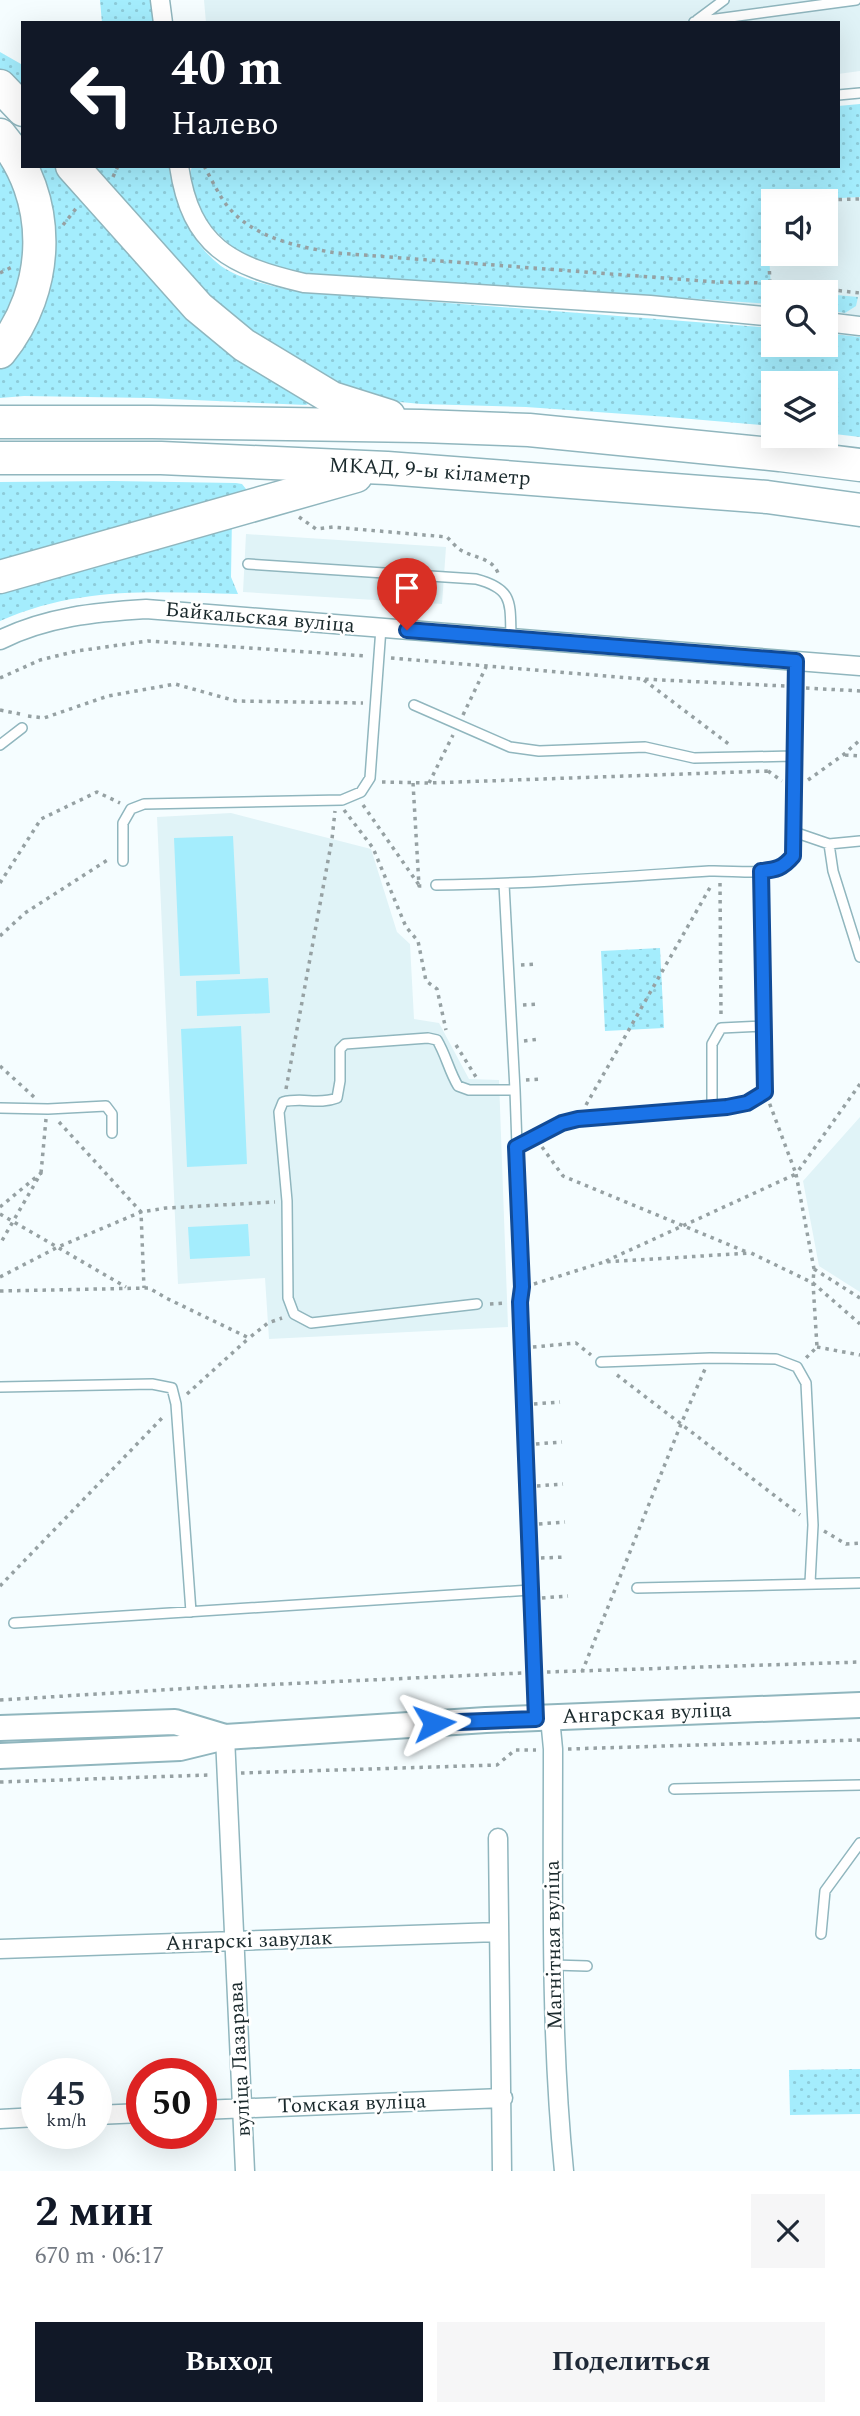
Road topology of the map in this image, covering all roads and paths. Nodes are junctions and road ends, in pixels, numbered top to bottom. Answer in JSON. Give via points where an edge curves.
{"nodes":[{"id":1,"x":160,"y":0,"type":"edge"},
{"id":2,"x":724,"y":0,"type":"edge"},
{"id":3,"x":856,"y":0,"type":"edge"},
{"id":4,"x":163,"y":21,"type":"edge"},
{"id":5,"x":695,"y":21,"type":"edge"},
{"id":6,"x":701,"y":21,"type":"edge"},
{"id":7,"x":0,"y":86,"type":"edge"},
{"id":8,"x":860,"y":93,"type":"edge"},
{"id":9,"x":840,"y":95,"type":"edge"},
{"id":10,"x":21,"y":108,"type":"edge"},
{"id":11,"x":0,"y":135,"type":"edge"},
{"id":12,"x":21,"y":165,"type":"edge"},
{"id":13,"x":22,"y":168,"type":"edge"},
{"id":14,"x":74,"y":168,"type":"edge"},
{"id":15,"x":179,"y":168,"type":"edge"},
{"id":16,"x":205,"y":168,"type":"edge"},
{"id":17,"x":860,"y":199,"type":"edge"},
{"id":18,"x":838,"y":200,"type":"edge"},
{"id":19,"x":761,"y":284,"type":"edge"},
{"id":20,"x":838,"y":291,"type":"edge"},
{"id":21,"x":860,"y":293,"type":"edge"},
{"id":22,"x":761,"y":316,"type":"edge"},
{"id":23,"x":838,"y":323,"type":"edge"},
{"id":24,"x":860,"y":326,"type":"edge"},
{"id":25,"x":0,"y":352,"type":"edge"},
{"id":26,"x":0,"y":422,"type":"edge"},
{"id":27,"x":421,"y":426,"type":"junction"},
{"id":28,"x":0,"y":458,"type":"edge"},
{"id":29,"x":860,"y":465,"type":"edge"},
{"id":30,"x":387,"y":468,"type":"junction"},
{"id":31,"x":860,"y":510,"type":"edge"},
{"id":32,"x":297,"y":515,"type":"dead end"},
{"id":33,"x":248,"y":565,"type":"dead end"},
{"id":34,"x":0,"y":577,"type":"edge"},
{"id":35,"x":504,"y":591,"type":"junction"},
{"id":36,"x":381,"y":628,"type":"junction"},
{"id":37,"x":511,"y":638,"type":"junction"},
{"id":38,"x":0,"y":640,"type":"edge"},
{"id":39,"x":379,"y":657,"type":"junction"},
{"id":40,"x":796,"y":661,"type":"junction"},
{"id":41,"x":860,"y":666,"type":"edge"},
{"id":42,"x":0,"y":678,"type":"edge"},
{"id":43,"x":795,"y":687,"type":"junction"},
{"id":44,"x":860,"y":691,"type":"edge"},
{"id":45,"x":376,"y":703,"type":"junction"},
{"id":46,"x":414,"y":705,"type":"dead end"},
{"id":47,"x":0,"y":710,"type":"edge"},
{"id":48,"x":22,"y":728,"type":"dead end"},
{"id":49,"x":0,"y":745,"type":"edge"},
{"id":50,"x":843,"y":755,"type":"dead end"},
{"id":51,"x":794,"y":756,"type":"junction"},
{"id":52,"x":860,"y":756,"type":"edge"},
{"id":53,"x":768,"y":772,"type":"dead end"},
{"id":54,"x":368,"y":781,"type":"junction"},
{"id":55,"x":413,"y":783,"type":"junction"},
{"id":56,"x":355,"y":795,"type":"junction"},
{"id":57,"x":336,"y":801,"type":"junction"},
{"id":58,"x":131,"y":809,"type":"junction"},
{"id":59,"x":794,"y":832,"type":"junction"},
{"id":60,"x":860,"y":841,"type":"edge"},
{"id":61,"x":829,"y":844,"type":"junction"},
{"id":62,"x":124,"y":849,"type":"junction"},
{"id":63,"x":123,"y":861,"type":"dead end"},
{"id":64,"x":720,"y":870,"type":"junction"},
{"id":65,"x":761,"y":871,"type":"junction"},
{"id":66,"x":0,"y":883,"type":"edge"},
{"id":67,"x":504,"y":884,"type":"junction"},
{"id":68,"x":436,"y":885,"type":"joint"},
{"id":69,"x":419,"y":886,"type":"junction"},
{"id":70,"x":0,"y":936,"type":"edge"},
{"id":71,"x":860,"y":957,"type":"edge"},
{"id":72,"x":763,"y":1026,"type":"junction"},
{"id":73,"x":721,"y":1028,"type":"junction"},
{"id":74,"x":0,"y":1066,"type":"edge"},
{"id":75,"x":478,"y":1080,"type":"dead end"},
{"id":76,"x":860,"y":1084,"type":"edge"},
{"id":77,"x":516,"y":1090,"type":"junction"},
{"id":78,"x":765,"y":1092,"type":"junction"},
{"id":79,"x":283,"y":1102,"type":"junction"},
{"id":80,"x":0,"y":1108,"type":"edge"},
{"id":81,"x":48,"y":1108,"type":"junction"},
{"id":82,"x":712,"y":1108,"type":"junction"},
{"id":83,"x":578,"y":1119,"type":"junction"},
{"id":84,"x":112,"y":1133,"type":"dead end"},
{"id":85,"x":536,"y":1138,"type":"junction"},
{"id":86,"x":516,"y":1147,"type":"junction"},
{"id":87,"x":41,"y":1173,"type":"junction"},
{"id":88,"x":796,"y":1174,"type":"junction"},
{"id":89,"x":288,"y":1201,"type":"junction"},
{"id":90,"x":0,"y":1207,"type":"edge"},
{"id":91,"x":141,"y":1212,"type":"junction"},
{"id":92,"x":0,"y":1214,"type":"edge"},
{"id":93,"x":13,"y":1222,"type":"junction"},
{"id":94,"x":683,"y":1226,"type":"junction"},
{"id":95,"x":0,"y":1244,"type":"edge"},
{"id":96,"x":58,"y":1247,"type":"junction"},
{"id":97,"x":751,"y":1253,"type":"junction"},
{"id":98,"x":604,"y":1262,"type":"junction"},
{"id":99,"x":814,"y":1269,"type":"junction"},
{"id":100,"x":0,"y":1277,"type":"edge"},
{"id":101,"x":813,"y":1283,"type":"junction"},
{"id":102,"x":522,"y":1287,"type":"junction"},
{"id":103,"x":128,"y":1288,"type":"junction"},
{"id":104,"x":144,"y":1288,"type":"junction"},
{"id":105,"x":0,"y":1291,"type":"edge"},
{"id":106,"x":860,"y":1298,"type":"edge"},
{"id":107,"x":477,"y":1304,"type":"dead end"},
{"id":108,"x":294,"y":1314,"type":"junction"},
{"id":109,"x":860,"y":1324,"type":"edge"},
{"id":110,"x":249,"y":1338,"type":"junction"},
{"id":111,"x":523,"y":1348,"type":"junction"},
{"id":112,"x":860,"y":1355,"type":"edge"},
{"id":113,"x":710,"y":1358,"type":"junction"},
{"id":114,"x":601,"y":1362,"type":"junction"},
{"id":115,"x":0,"y":1387,"type":"edge"},
{"id":116,"x":560,"y":1402,"type":"dead end"},
{"id":117,"x":176,"y":1404,"type":"junction"},
{"id":118,"x":525,"y":1405,"type":"junction"},
{"id":119,"x":681,"y":1424,"type":"junction"},
{"id":120,"x":562,"y":1442,"type":"dead end"},
{"id":121,"x":526,"y":1445,"type":"junction"},
{"id":122,"x":563,"y":1484,"type":"dead end"},
{"id":123,"x":527,"y":1486,"type":"junction"},
{"id":124,"x":565,"y":1522,"type":"dead end"},
{"id":125,"x":528,"y":1525,"type":"junction"},
{"id":126,"x":813,"y":1525,"type":"junction"},
{"id":127,"x":860,"y":1543,"type":"edge"},
{"id":128,"x":566,"y":1557,"type":"dead end"},
{"id":129,"x":529,"y":1558,"type":"junction"},
{"id":130,"x":810,"y":1583,"type":"junction"},
{"id":131,"x":860,"y":1583,"type":"edge"},
{"id":132,"x":0,"y":1586,"type":"edge"},
{"id":133,"x":637,"y":1588,"type":"dead end"},
{"id":134,"x":530,"y":1594,"type":"junction"},
{"id":135,"x":568,"y":1596,"type":"dead end"},
{"id":136,"x":191,"y":1612,"type":"junction"},
{"id":137,"x":14,"y":1623,"type":"dead end"},
{"id":138,"x":860,"y":1662,"type":"edge"},
{"id":139,"x":582,"y":1672,"type":"junction"},
{"id":140,"x":534,"y":1673,"type":"junction"},
{"id":141,"x":0,"y":1700,"type":"edge"},
{"id":142,"x":860,"y":1706,"type":"edge"},
{"id":143,"x":543,"y":1718,"type":"junction"},
{"id":144,"x":0,"y":1728,"type":"edge"},
{"id":145,"x":225,"y":1737,"type":"junction"},
{"id":146,"x":860,"y":1740,"type":"edge"},
{"id":147,"x":553,"y":1749,"type":"junction"},
{"id":148,"x":0,"y":1756,"type":"edge"},
{"id":149,"x":227,"y":1774,"type":"junction"},
{"id":150,"x":0,"y":1782,"type":"edge"},
{"id":151,"x":860,"y":1785,"type":"edge"},
{"id":152,"x":674,"y":1789,"type":"dead end"},
{"id":153,"x":498,"y":1838,"type":"dead end"},
{"id":154,"x":860,"y":1843,"type":"edge"},
{"id":155,"x":498,"y":1932,"type":"junction"},
{"id":156,"x":821,"y":1934,"type":"dead end"},
{"id":157,"x":234,"y":1941,"type":"junction"},
{"id":158,"x":0,"y":1950,"type":"edge"},
{"id":159,"x":553,"y":1965,"type":"junction"},
{"id":160,"x":587,"y":1966,"type":"dead end"},
{"id":161,"x":503,"y":2098,"type":"junction"},
{"id":162,"x":242,"y":2108,"type":"junction"},
{"id":163,"x":217,"y":2109,"type":"edge"},
{"id":164,"x":21,"y":2118,"type":"edge"},
{"id":165,"x":0,"y":2119,"type":"edge"},
{"id":166,"x":245,"y":2171,"type":"edge"},
{"id":167,"x":502,"y":2171,"type":"edge"},
{"id":168,"x":564,"y":2171,"type":"edge"}],
"edges":[{"from":1,"to":4,"type":"street"},
{"from":2,"to":5,"type":"lane"},
{"from":3,"to":6,"type":"lane"},
{"from":7,"to":10,"type":"highway"},
{"from":8,"to":9,"type":"lane"},
{"from":11,"to":12,"type":"highway"},
{"from":13,"to":25,"type":"highway","via":[[37,211],[38,273],[28,307]]},
{"from":14,"to":27,"type":"highway","via":[[198,307],[244,345],[332,397]]},
{"from":15,"to":22,"type":"street","via":[[187,206],[203,233],[233,260],[262,273],[304,283]]},
{"from":16,"to":19,"type":"path","via":[[228,207],[244,223],[296,247]]},
{"from":17,"to":18,"type":"path"},
{"from":20,"to":21,"type":"path"},
{"from":23,"to":24,"type":"street"},
{"from":26,"to":27,"type":"highway","name":"МКАД, 9-ы кіламетр"},
{"from":27,"to":29,"type":"highway","name":"МКАД, 9-ы кіламетр","via":[[529,430]]},
{"from":28,"to":30,"type":"highway","name":"МКАД, 9-ы кіламетр","via":[[160,458]]},
{"from":30,"to":31,"type":"highway","name":"МКАД, 9-ы кіламетр","via":[[767,498]]},
{"from":30,"to":34,"type":"highway"},
{"from":32,"to":35,"type":"path","via":[[316,529],[447,537],[460,550],[496,568]]},
{"from":33,"to":35,"type":"lane","via":[[476,579]]},
{"from":35,"to":37,"type":"lane","via":[[510,606]]},
{"from":36,"to":37,"type":"street","name":"Байкальская вуліца"},
{"from":36,"to":38,"type":"street","name":"Байкальская вуліца","via":[[146,609],[54,620]]},
{"from":36,"to":39,"type":"lane"},
{"from":37,"to":40,"type":"street","name":"Байкальская вуліца"},
{"from":39,"to":42,"type":"path","via":[[148,641],[40,660]]},
{"from":39,"to":43,"type":"path"},
{"from":39,"to":45,"type":"lane"},
{"from":40,"to":41,"type":"street","name":"Байкальская вуліца"},
{"from":40,"to":43,"type":"lane"},
{"from":43,"to":44,"type":"path"},
{"from":43,"to":51,"type":"lane"},
{"from":45,"to":47,"type":"path","via":[[236,701],[175,684],[108,696],[44,718]]},
{"from":45,"to":54,"type":"lane"},
{"from":46,"to":51,"type":"lane","via":[[510,747],[539,751],[645,747],[694,758]]},
{"from":48,"to":49,"type":"lane"},
{"from":50,"to":52,"type":"path"},
{"from":51,"to":59,"type":"lane"},
{"from":53,"to":55,"type":"path"},
{"from":54,"to":55,"type":"path"},
{"from":54,"to":56,"type":"lane"},
{"from":55,"to":69,"type":"path"},
{"from":56,"to":57,"type":"lane"},
{"from":56,"to":69,"type":"path"},
{"from":57,"to":58,"type":"lane","via":[[144,804]]},
{"from":57,"to":75,"type":"path","via":[[373,848],[406,927],[418,941],[426,981],[437,989],[445,1027]]},
{"from":57,"to":79,"type":"path"},
{"from":58,"to":62,"type":"lane","via":[[123,823]]},
{"from":58,"to":66,"type":"path","via":[[97,792],[41,819]]},
{"from":59,"to":61,"type":"lane"},
{"from":59,"to":65,"type":"lane","via":[[793,856],[787,864]]},
{"from":60,"to":61,"type":"lane"},
{"from":61,"to":71,"type":"lane"},
{"from":62,"to":63,"type":"lane"},
{"from":62,"to":70,"type":"path","via":[[24,913]]},
{"from":64,"to":65,"type":"lane"},
{"from":64,"to":67,"type":"lane"},
{"from":64,"to":73,"type":"path"},
{"from":64,"to":83,"type":"path"},
{"from":65,"to":72,"type":"lane"},
{"from":67,"to":68,"type":"lane"},
{"from":67,"to":77,"type":"lane"},
{"from":68,"to":69,"type":"path"},
{"from":72,"to":73,"type":"lane"},
{"from":72,"to":78,"type":"lane"},
{"from":73,"to":82,"type":"lane","via":[[712,1044]]},
{"from":74,"to":81,"type":"path"},
{"from":76,"to":88,"type":"path"},
{"from":77,"to":79,"type":"lane","via":[[458,1086],[437,1040],[428,1038],[345,1044],[340,1049],[337,1098]]},
{"from":77,"to":86,"type":"lane"},
{"from":78,"to":82,"type":"lane","via":[[747,1103]]},
{"from":78,"to":88,"type":"path"},
{"from":79,"to":89,"type":"lane","via":[[279,1112]]},
{"from":80,"to":81,"type":"lane"},
{"from":81,"to":84,"type":"lane","via":[[106,1106],[113,1114]]},
{"from":81,"to":87,"type":"path"},
{"from":81,"to":91,"type":"path"},
{"from":82,"to":83,"type":"lane"},
{"from":83,"to":85,"type":"lane"},
{"from":85,"to":86,"type":"lane"},
{"from":85,"to":94,"type":"path","via":[[563,1177]]},
{"from":86,"to":102,"type":"lane"},
{"from":87,"to":90,"type":"path"},
{"from":87,"to":93,"type":"path"},
{"from":88,"to":94,"type":"path"},
{"from":88,"to":99,"type":"path"},
{"from":89,"to":91,"type":"path"},
{"from":89,"to":108,"type":"lane","via":[[288,1298]]},
{"from":91,"to":96,"type":"path"},
{"from":91,"to":104,"type":"path"},
{"from":92,"to":93,"type":"path"},
{"from":93,"to":95,"type":"path"},
{"from":93,"to":96,"type":"path"},
{"from":94,"to":97,"type":"path"},
{"from":94,"to":98,"type":"path"},
{"from":96,"to":100,"type":"path"},
{"from":96,"to":103,"type":"path"},
{"from":97,"to":98,"type":"path"},
{"from":97,"to":101,"type":"path"},
{"from":98,"to":102,"type":"path"},
{"from":99,"to":101,"type":"path"},
{"from":99,"to":106,"type":"path"},
{"from":101,"to":109,"type":"path"},
{"from":101,"to":112,"type":"path","via":[[817,1347]]},
{"from":102,"to":111,"type":"lane"},
{"from":103,"to":104,"type":"path"},
{"from":103,"to":105,"type":"path"},
{"from":104,"to":110,"type":"path"},
{"from":107,"to":108,"type":"lane","via":[[311,1323]]},
{"from":108,"to":110,"type":"path","via":[[268,1323]]},
{"from":110,"to":117,"type":"path"},
{"from":111,"to":114,"type":"path","via":[[576,1343]]},
{"from":111,"to":118,"type":"lane"},
{"from":113,"to":114,"type":"lane"},
{"from":113,"to":119,"type":"path"},
{"from":113,"to":126,"type":"lane","via":[[776,1360],[797,1367],[806,1383]]},
{"from":114,"to":119,"type":"path"},
{"from":115,"to":117,"type":"lane","via":[[152,1384],[172,1388]]},
{"from":116,"to":118,"type":"path"},
{"from":117,"to":132,"type":"path"},
{"from":117,"to":136,"type":"lane"},
{"from":118,"to":121,"type":"lane"},
{"from":119,"to":126,"type":"path"},
{"from":119,"to":139,"type":"path"},
{"from":120,"to":121,"type":"path"},
{"from":121,"to":123,"type":"lane"},
{"from":122,"to":123,"type":"path"},
{"from":123,"to":125,"type":"lane"},
{"from":124,"to":125,"type":"path"},
{"from":125,"to":129,"type":"lane"},
{"from":126,"to":127,"type":"path","via":[[846,1544]]},
{"from":126,"to":130,"type":"lane"},
{"from":128,"to":129,"type":"path"},
{"from":129,"to":134,"type":"lane"},
{"from":130,"to":131,"type":"lane"},
{"from":130,"to":133,"type":"lane"},
{"from":134,"to":135,"type":"path"},
{"from":134,"to":136,"type":"lane"},
{"from":134,"to":140,"type":"lane"},
{"from":136,"to":137,"type":"lane"},
{"from":138,"to":139,"type":"path"},
{"from":139,"to":140,"type":"path"},
{"from":140,"to":141,"type":"path"},
{"from":140,"to":143,"type":"lane"},
{"from":142,"to":143,"type":"main road","name":"Ангарская вуліца"},
{"from":143,"to":145,"type":"main road","name":"Ангарская вуліца"},
{"from":143,"to":147,"type":"street","name":"Магнітная вуліца"},
{"from":144,"to":145,"type":"main road","name":"Ангарская вуліца","via":[[175,1722]]},
{"from":145,"to":148,"type":"main road","name":"Ангарская вуліца","via":[[180,1748]]},
{"from":145,"to":149,"type":"street","name":"вуліца Лазарава"},
{"from":146,"to":147,"type":"path"},
{"from":147,"to":149,"type":"path","via":[[514,1750],[497,1765]]},
{"from":147,"to":159,"type":"street","name":"Магнітная вуліца"},
{"from":149,"to":150,"type":"path"},
{"from":149,"to":157,"type":"street","name":"вуліца Лазарава"},
{"from":151,"to":152,"type":"lane"},
{"from":153,"to":155,"type":"street"},
{"from":154,"to":156,"type":"lane","via":[[825,1891]]},
{"from":155,"to":157,"type":"street","name":"Ангарскі завулак"},
{"from":155,"to":161,"type":"street"},
{"from":157,"to":158,"type":"street","name":"Ангарскі завулак"},
{"from":157,"to":162,"type":"street","name":"вуліца Лазарава"},
{"from":159,"to":160,"type":"lane"},
{"from":159,"to":168,"type":"street","name":"Магнітная вуліца"},
{"from":161,"to":162,"type":"street","name":"Томская вуліца"},
{"from":161,"to":167,"type":"street"},
{"from":162,"to":163,"type":"street","name":"Томская вуліца"},
{"from":162,"to":166,"type":"street","name":"вуліца Лазарава"},
{"from":164,"to":165,"type":"street"}]}
